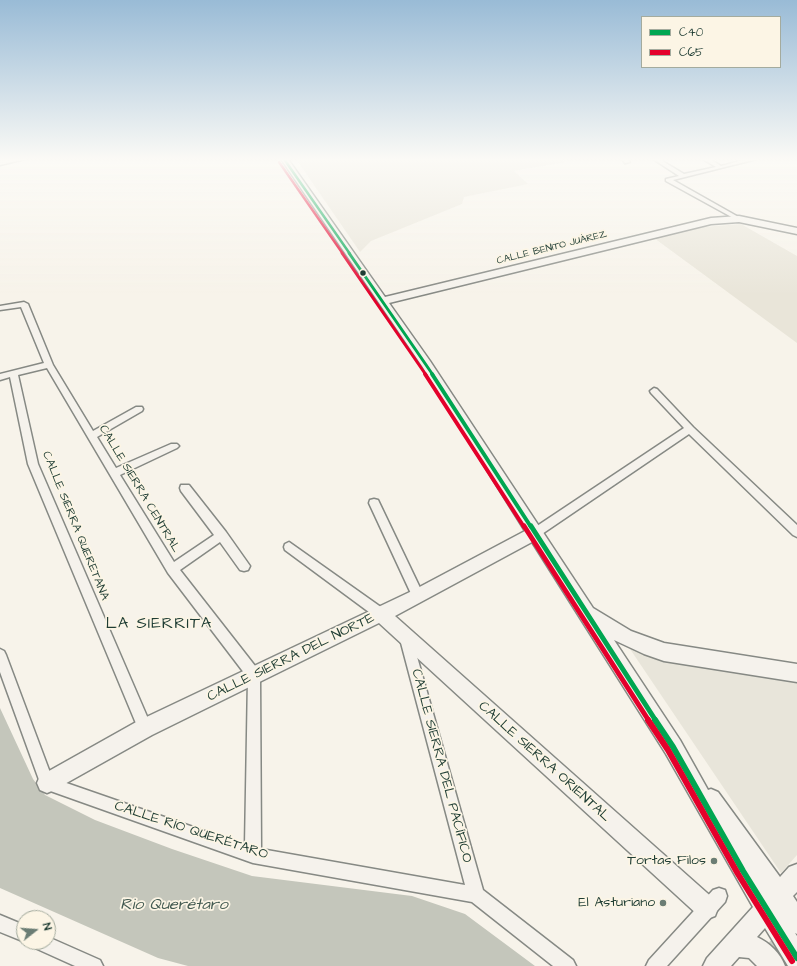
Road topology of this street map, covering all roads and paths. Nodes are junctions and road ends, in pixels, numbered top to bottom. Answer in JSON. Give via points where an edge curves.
{"nodes":[{"id":1,"x":315,"y":204,"type":"edge"},
{"id":2,"x":711,"y":204,"type":"edge"},
{"id":3,"x":739,"y":219,"type":"junction"},
{"id":4,"x":797,"y":231,"type":"edge"},
{"id":5,"x":383,"y":301,"type":"junction"},
{"id":6,"x":0,"y":308,"type":"edge"},
{"id":7,"x":49,"y":365,"type":"junction"},
{"id":8,"x":14,"y":375,"type":"junction"},
{"id":9,"x":0,"y":377,"type":"edge"},
{"id":10,"x":654,"y":391,"type":"dead end"},
{"id":11,"x":139,"y":410,"type":"dead end"},
{"id":12,"x":690,"y":429,"type":"junction"},
{"id":13,"x":92,"y":436,"type":"junction"},
{"id":14,"x":174,"y":446,"type":"dead end"},
{"id":15,"x":115,"y":473,"type":"junction"},
{"id":16,"x":185,"y":488,"type":"dead end"},
{"id":17,"x":374,"y":503,"type":"dead end"},
{"id":18,"x":797,"y":532,"type":"edge"},
{"id":19,"x":535,"y":533,"type":"junction"},
{"id":20,"x":222,"y":535,"type":"junction"},
{"id":21,"x":289,"y":547,"type":"dead end"},
{"id":22,"x":244,"y":566,"type":"dead end"},
{"id":23,"x":172,"y":568,"type":"junction"},
{"id":24,"x":418,"y":596,"type":"junction"},
{"id":25,"x":586,"y":612,"type":"junction"},
{"id":26,"x":381,"y":614,"type":"junction"},
{"id":27,"x":406,"y":637,"type":"junction"},
{"id":28,"x":0,"y":655,"type":"edge"},
{"id":29,"x":797,"y":673,"type":"edge"},
{"id":30,"x":254,"y":676,"type":"junction"},
{"id":31,"x":145,"y":728,"type":"junction"},
{"id":32,"x":47,"y":783,"type":"junction"},
{"id":33,"x":253,"y":855,"type":"junction"},
{"id":34,"x":797,"y":875,"type":"edge"},
{"id":35,"x":476,"y":895,"type":"junction"},
{"id":36,"x":713,"y":902,"type":"joint"},
{"id":37,"x":772,"y":902,"type":"junction"},
{"id":38,"x":797,"y":922,"type":"edge"},
{"id":39,"x":0,"y":923,"type":"edge"},
{"id":40,"x":16,"y":930,"type":"edge"},
{"id":41,"x":734,"y":945,"type":"junction"},
{"id":42,"x":56,"y":949,"type":"edge"},
{"id":43,"x":797,"y":958,"type":"edge"},
{"id":44,"x":94,"y":966,"type":"edge"},
{"id":45,"x":567,"y":966,"type":"edge"},
{"id":46,"x":656,"y":966,"type":"edge"},
{"id":47,"x":714,"y":966,"type":"edge"},
{"id":48,"x":773,"y":966,"type":"edge"}],
"edges":[{"from":1,"to":5,"type":"main road"},
{"from":2,"to":3,"type":"street"},
{"from":3,"to":4,"type":"main road","name":"CALLE BENITO JUÁREZ"},
{"from":3,"to":5,"type":"main road","name":"CALLE BENITO JUÁREZ","via":[[711,221]]},
{"from":5,"to":19,"type":"main road"},
{"from":6,"to":7,"type":"street","name":"CALLE SIERRA CENTRAL","via":[[24,304]]},
{"from":7,"to":8,"type":"street"},
{"from":7,"to":13,"type":"street","name":"CALLE SIERRA CENTRAL"},
{"from":8,"to":9,"type":"street"},
{"from":8,"to":31,"type":"street","name":"CALLE SIERRA QUERETANA","via":[[33,464]]},
{"from":10,"to":12,"type":"street"},
{"from":11,"to":13,"type":"street"},
{"from":12,"to":18,"type":"street"},
{"from":12,"to":19,"type":"street"},
{"from":13,"to":15,"type":"street","name":"CALLE SIERRA CENTRAL"},
{"from":14,"to":15,"type":"street"},
{"from":15,"to":23,"type":"street","name":"CALLE SIERRA CENTRAL"},
{"from":16,"to":20,"type":"street"},
{"from":17,"to":24,"type":"street"},
{"from":19,"to":24,"type":"main road","name":"CALLE SIERRA DEL NORTE"},
{"from":19,"to":25,"type":"main road"},
{"from":20,"to":22,"type":"street"},
{"from":20,"to":23,"type":"street"},
{"from":21,"to":26,"type":"street"},
{"from":23,"to":30,"type":"street","name":"CALLE SIERRA CENTRAL"},
{"from":24,"to":26,"type":"main road","name":"CALLE SIERRA DEL NORTE"},
{"from":25,"to":29,"type":"main road","via":[[626,637],[650,648]]},
{"from":25,"to":37,"type":"main road","via":[[673,747],[742,871]]},
{"from":26,"to":27,"type":"main road","name":"CALLE SIERRA ORIENTAL"},
{"from":26,"to":30,"type":"main road","name":"CALLE SIERRA DEL NORTE"},
{"from":27,"to":35,"type":"street","name":"CALLE SIERRA DEL PACÍFICO"},
{"from":27,"to":36,"type":"main road","name":"CALLE SIERRA ORIENTAL"},
{"from":28,"to":32,"type":"street"},
{"from":30,"to":31,"type":"main road","name":"CALLE SIERRA DEL NORTE"},
{"from":30,"to":33,"type":"street"},
{"from":31,"to":32,"type":"main road","name":"CALLE SIERRA DEL NORTE"},
{"from":32,"to":33,"type":"street","name":"CALLE RÍO QUERÉTARO"},
{"from":33,"to":35,"type":"street","name":"CALLE RÍO QUERÉTARO"},
{"from":34,"to":37,"type":"main road"},
{"from":35,"to":45,"type":"street","name":"CALLE RÍO QUERÉTARO"},
{"from":36,"to":46,"type":"street"},
{"from":37,"to":38,"type":"main road"},
{"from":37,"to":41,"type":"main road"},
{"from":37,"to":43,"type":"main road"},
{"from":39,"to":40,"type":"street"},
{"from":41,"to":47,"type":"main road"},
{"from":41,"to":48,"type":"main road","via":[[760,950]]},
{"from":42,"to":44,"type":"street"}]}
